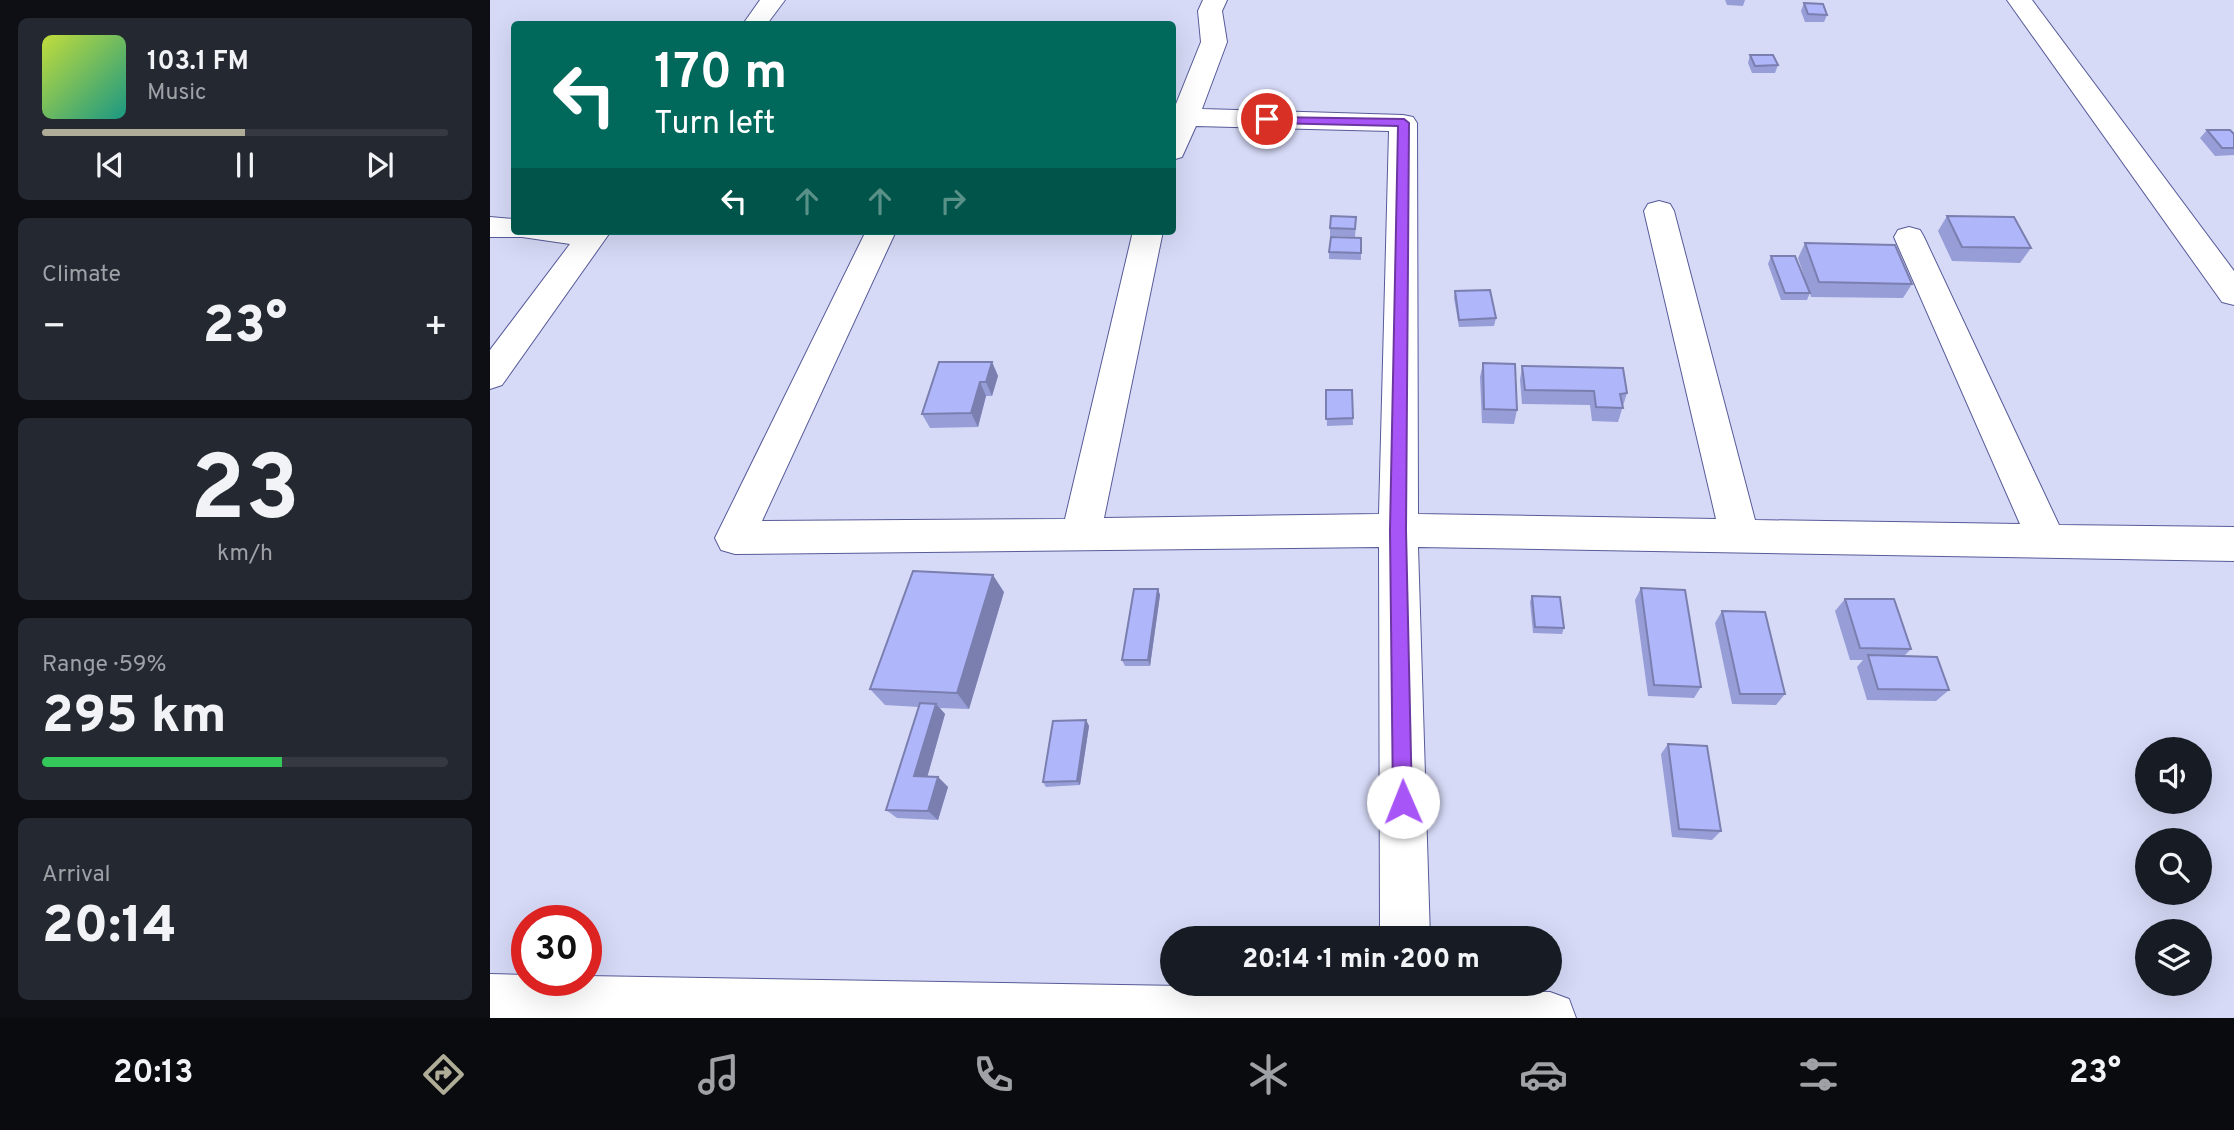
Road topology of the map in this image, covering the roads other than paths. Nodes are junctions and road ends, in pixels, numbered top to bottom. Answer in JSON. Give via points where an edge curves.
{"nodes":[{"id":1,"x":774,"y":0,"type":"edge"},
{"id":2,"x":1215,"y":0,"type":"edge"},
{"id":3,"x":2018,"y":0,"type":"edge"},
{"id":4,"x":757,"y":21,"type":"edge"},
{"id":5,"x":1185,"y":117,"type":"junction"},
{"id":6,"x":1176,"y":141,"type":"edge"},
{"id":7,"x":1659,"y":211,"type":"dead end"},
{"id":8,"x":490,"y":228,"type":"edge"},
{"id":9,"x":511,"y":229,"type":"edge"},
{"id":10,"x":593,"y":235,"type":"edge"},
{"id":11,"x":879,"y":235,"type":"edge"},
{"id":12,"x":1147,"y":235,"type":"edge"},
{"id":13,"x":1909,"y":237,"type":"dead end"},
{"id":14,"x":2234,"y":294,"type":"edge"},
{"id":15,"x":490,"y":376,"type":"edge"},
{"id":16,"x":1398,"y":530,"type":"junction"},
{"id":17,"x":1081,"y":535,"type":"junction"},
{"id":18,"x":1740,"y":536,"type":"junction"},
{"id":19,"x":2047,"y":541,"type":"junction"},
{"id":20,"x":2234,"y":544,"type":"edge"},
{"id":21,"x":1405,"y":926,"type":"edge"},
{"id":22,"x":1406,"y":999,"type":"edge"},
{"id":23,"x":490,"y":1000,"type":"edge"},
{"id":24,"x":1254,"y":1015,"type":"edge"},
{"id":25,"x":1550,"y":1018,"type":"edge"}],
"edges":[{"from":1,"to":4,"type":"street"},
{"from":2,"to":5,"type":"street","via":[[1210,10],[1213,42]]},
{"from":3,"to":14,"type":"street"},
{"from":5,"to":6,"type":"street"},
{"from":5,"to":16,"type":"street","via":[[1404,123]]},
{"from":7,"to":18,"type":"street"},
{"from":8,"to":9,"type":"street"},
{"from":10,"to":15,"type":"street"},
{"from":11,"to":17,"type":"street","via":[[735,538]]},
{"from":12,"to":17,"type":"street"},
{"from":13,"to":19,"type":"street"},
{"from":16,"to":17,"type":"street"},
{"from":16,"to":18,"type":"street"},
{"from":16,"to":21,"type":"street"},
{"from":18,"to":19,"type":"street"},
{"from":19,"to":20,"type":"street"},
{"from":22,"to":24,"type":"street"},
{"from":22,"to":25,"type":"street"},
{"from":23,"to":24,"type":"street"}]}
